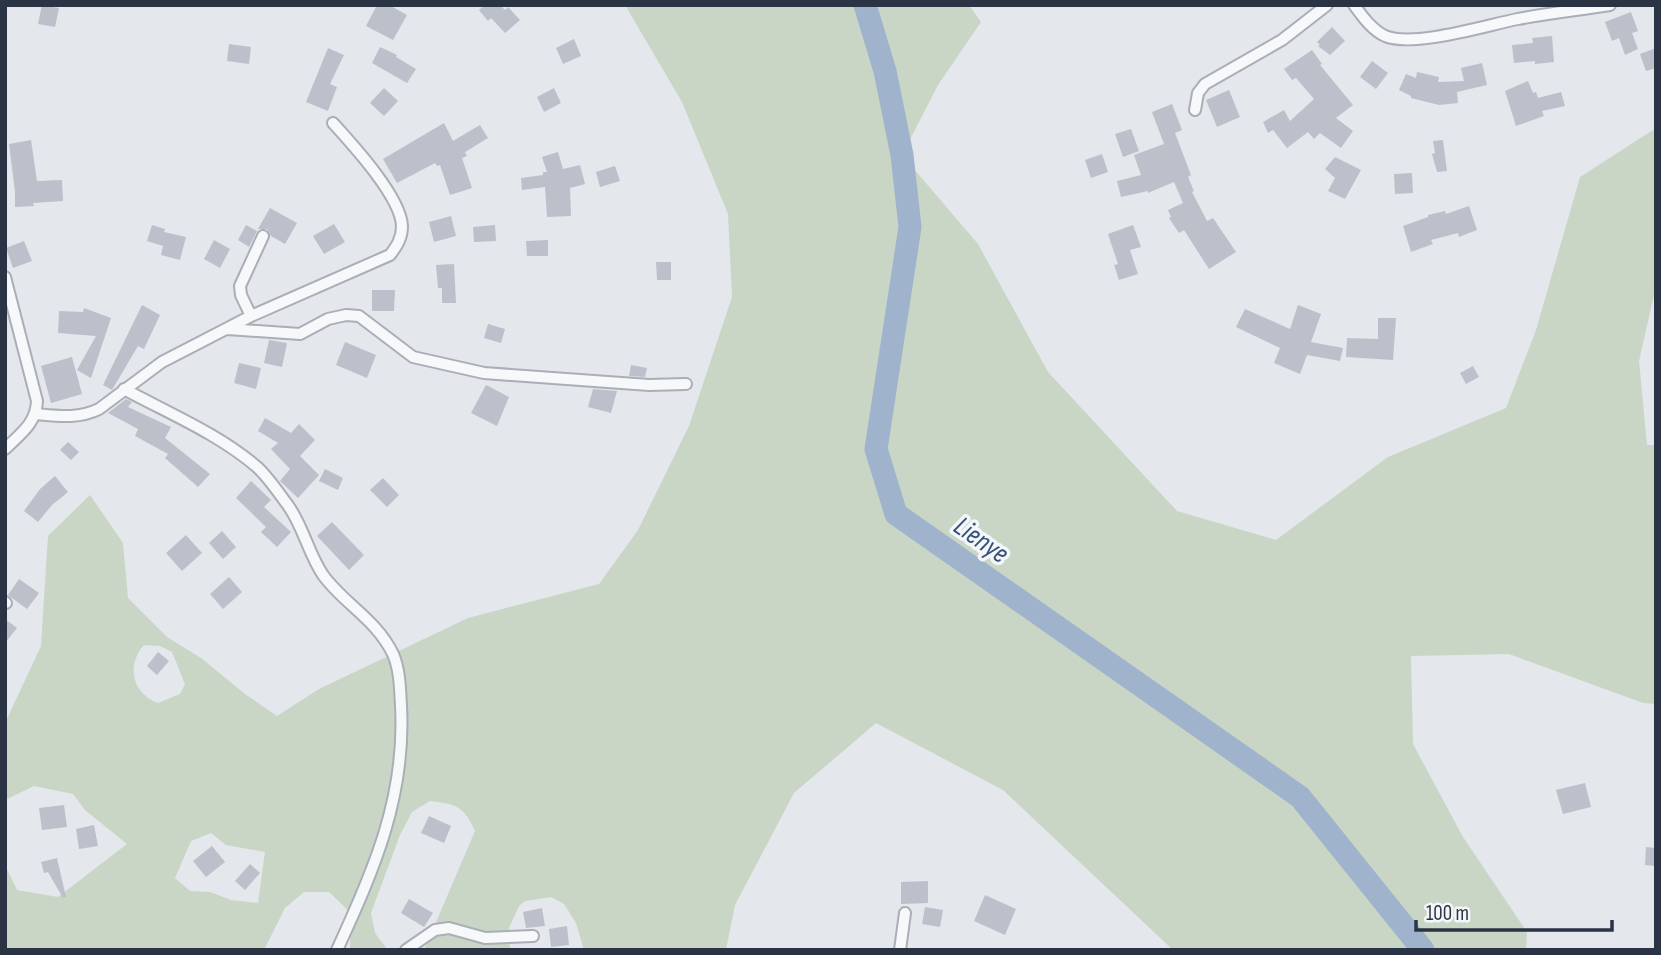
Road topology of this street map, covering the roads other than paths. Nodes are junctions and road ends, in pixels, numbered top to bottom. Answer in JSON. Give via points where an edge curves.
{"nodes":[{"id":1,"x":1327,"y":5,"type":"edge"},
{"id":2,"x":1354,"y":5,"type":"edge"},
{"id":3,"x":1610,"y":5,"type":"edge"},
{"id":4,"x":1195,"y":110,"type":"dead end"},
{"id":5,"x":333,"y":124,"type":"dead end"},
{"id":6,"x":263,"y":236,"type":"dead end"},
{"id":7,"x":5,"y":277,"type":"edge"},
{"id":8,"x":251,"y":316,"type":"junction"},
{"id":9,"x":227,"y":329,"type":"junction"},
{"id":10,"x":685,"y":384,"type":"dead end"},
{"id":11,"x":124,"y":389,"type":"junction"},
{"id":12,"x":36,"y":414,"type":"junction"},
{"id":13,"x":5,"y":449,"type":"edge"},
{"id":14,"x":905,"y":913,"type":"dead end"},
{"id":15,"x":533,"y":936,"type":"dead end"},
{"id":16,"x":337,"y":950,"type":"edge"},
{"id":17,"x":406,"y":950,"type":"edge"},
{"id":18,"x":900,"y":950,"type":"edge"}],
"edges":[{"from":1,"to":4,"type":"street","via":[[1282,40],[1205,84]]},
{"from":2,"to":3,"type":"street","via":[[1383,35],[1407,38]]},
{"from":5,"to":8,"type":"street","via":[[371,166],[399,213],[398,245],[390,255]]},
{"from":6,"to":8,"type":"street","via":[[240,286]]},
{"from":7,"to":12,"type":"street","via":[[36,391]]},
{"from":8,"to":9,"type":"street"},
{"from":9,"to":10,"type":"street","via":[[300,334],[328,319],[359,316],[413,357],[484,373]]},
{"from":9,"to":11,"type":"street","via":[[162,362]]},
{"from":11,"to":12,"type":"street","via":[[88,415]]},
{"from":11,"to":16,"type":"street","via":[[217,440],[257,468],[289,506],[326,578],[384,638],[394,657],[402,721],[397,788],[382,843]]},
{"from":12,"to":13,"type":"street"},
{"from":14,"to":18,"type":"street"},
{"from":15,"to":17,"type":"street","via":[[485,938],[449,928],[435,930]]}]}
